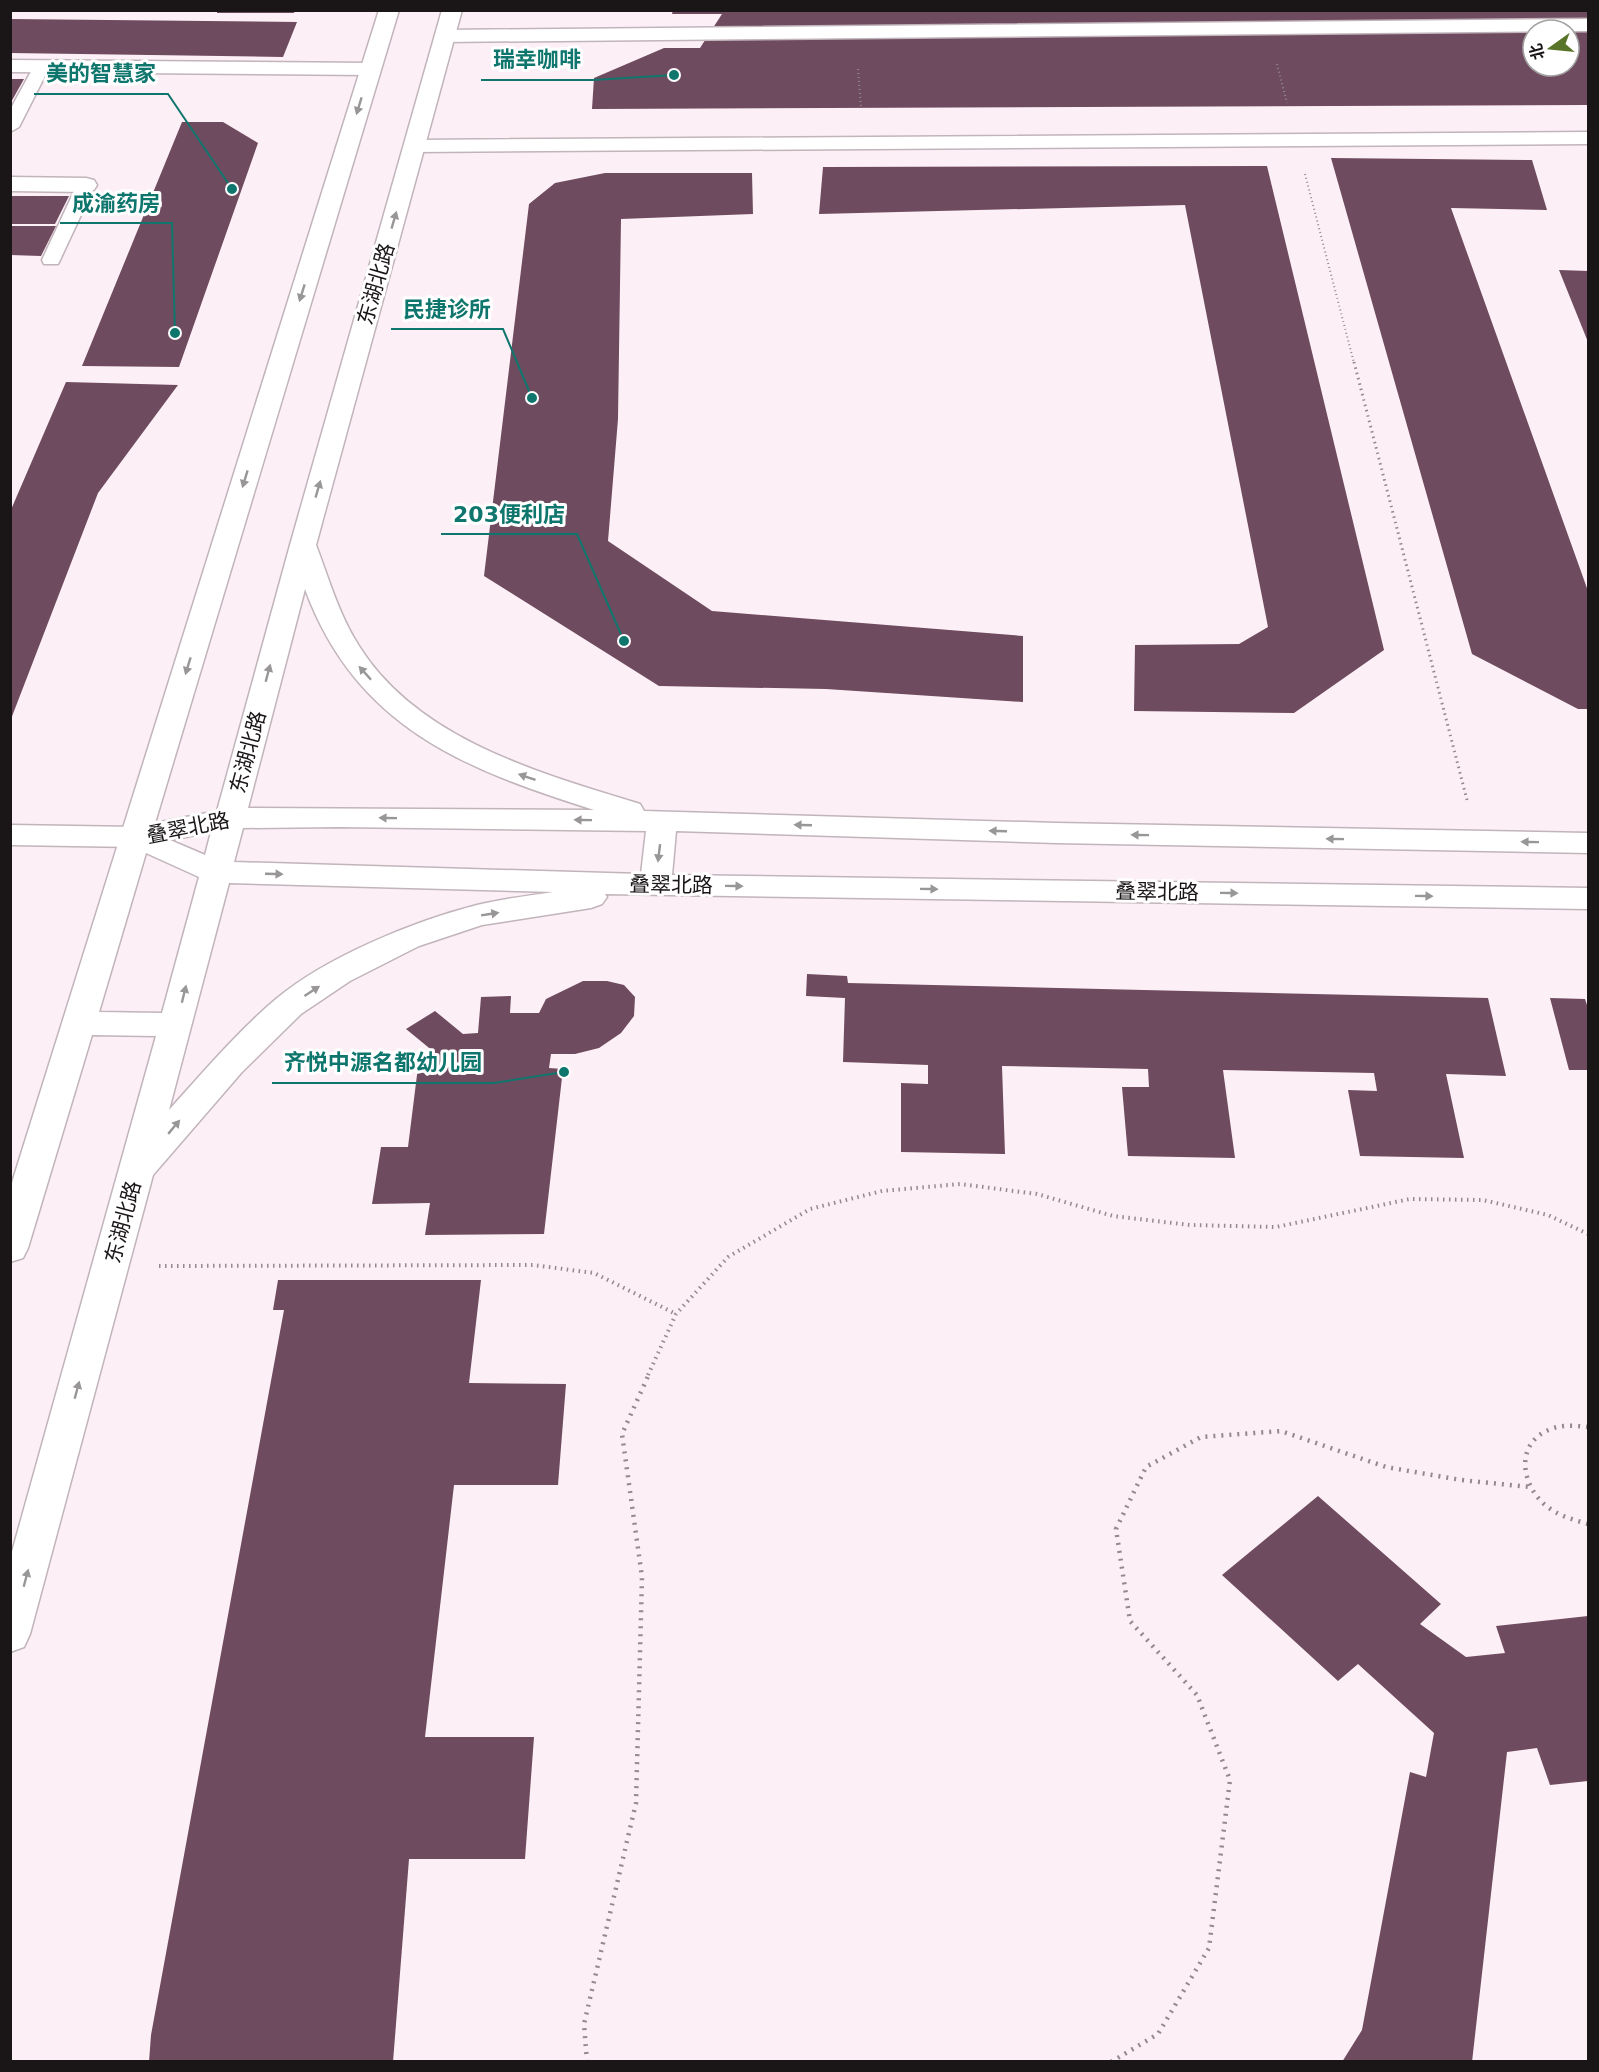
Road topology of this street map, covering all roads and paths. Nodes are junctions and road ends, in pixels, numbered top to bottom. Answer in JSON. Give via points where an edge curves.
{"nodes":[{"id":1,"x":389,"y":10,"type":"edge"},
{"id":2,"x":452,"y":10,"type":"edge"},
{"id":3,"x":1588,"y":25,"type":"edge"},
{"id":4,"x":1267,"y":29,"type":"junction"},
{"id":5,"x":856,"y":32,"type":"junction"},
{"id":6,"x":445,"y":36,"type":"junction"},
{"id":7,"x":10,"y":66,"type":"edge"},
{"id":8,"x":42,"y":66,"type":"junction"},
{"id":9,"x":370,"y":69,"type":"junction"},
{"id":10,"x":10,"y":127,"type":"edge"},
{"id":11,"x":1588,"y":138,"type":"edge"},
{"id":12,"x":1296,"y":141,"type":"junction"},
{"id":13,"x":863,"y":143,"type":"junction"},
{"id":14,"x":415,"y":146,"type":"junction"},
{"id":15,"x":10,"y":184,"type":"edge"},
{"id":16,"x":86,"y":185,"type":"joint"},
{"id":17,"x":51,"y":260,"type":"dead end"},
{"id":18,"x":303,"y":545,"type":"junction"},
{"id":19,"x":230,"y":818,"type":"junction"},
{"id":20,"x":662,"y":821,"type":"junction"},
{"id":21,"x":10,"y":835,"type":"edge"},
{"id":22,"x":136,"y":837,"type":"junction"},
{"id":23,"x":1478,"y":842,"type":"junction"},
{"id":24,"x":1588,"y":843,"type":"edge"},
{"id":25,"x":216,"y":872,"type":"junction"},
{"id":26,"x":655,"y":885,"type":"junction"},
{"id":27,"x":1588,"y":899,"type":"edge"},
{"id":28,"x":79,"y":1023,"type":"junction"},
{"id":29,"x":176,"y":1024,"type":"junction"},
{"id":30,"x":136,"y":1172,"type":"junction"},
{"id":31,"x":1588,"y":1234,"type":"edge"},
{"id":32,"x":10,"y":1248,"type":"edge"},
{"id":33,"x":111,"y":1266,"type":"junction"},
{"id":34,"x":676,"y":1314,"type":"junction"},
{"id":35,"x":1588,"y":1427,"type":"edge"},
{"id":36,"x":1530,"y":1487,"type":"junction"},
{"id":37,"x":1588,"y":1524,"type":"edge"},
{"id":38,"x":10,"y":1634,"type":"edge"},
{"id":39,"x":587,"y":2061,"type":"edge"},
{"id":40,"x":1111,"y":2061,"type":"edge"}],
"edges":[{"from":1,"to":9,"type":"main road"},
{"from":2,"to":6,"type":"main road","name":"东湖北路"},
{"from":3,"to":4,"type":"main road"},
{"from":4,"to":5,"type":"main road"},
{"from":4,"to":12,"type":"path"},
{"from":5,"to":6,"type":"main road"},
{"from":5,"to":13,"type":"path"},
{"from":6,"to":14,"type":"main road","name":"东湖北路"},
{"from":7,"to":8,"type":"main road"},
{"from":8,"to":9,"type":"main road"},
{"from":8,"to":10,"type":"lane"},
{"from":9,"to":22,"type":"main road","one_way":true},
{"from":11,"to":12,"type":"main road"},
{"from":12,"to":13,"type":"main road"},
{"from":12,"to":23,"type":"path"},
{"from":13,"to":14,"type":"main road"},
{"from":18,"to":14,"type":"main road","name":"东湖北路","one_way":true},
{"from":15,"to":16,"type":"main road"},
{"from":16,"to":17,"type":"lane"},
{"from":19,"to":18,"type":"main road","name":"东湖北路","one_way":true},
{"from":20,"to":18,"type":"main road","one_way":true,"via":[[499,768],[443,737],[391,701],[351,657],[329,616]]},
{"from":20,"to":19,"type":"main road","name":"叠翠北路","one_way":true},
{"from":19,"to":22,"type":"main road","name":"叠翠北路"},
{"from":19,"to":25,"type":"main road","name":"东湖北路"},
{"from":23,"to":20,"type":"main road","name":"叠翠北路","one_way":true},
{"from":20,"to":26,"type":"main road","one_way":true},
{"from":21,"to":22,"type":"main road"},
{"from":22,"to":25,"type":"main road","name":"叠翠北路"},
{"from":22,"to":28,"type":"main road"},
{"from":24,"to":23,"type":"main road","name":"叠翠北路","one_way":true},
{"from":25,"to":26,"type":"main road","name":"叠翠北路","one_way":true},
{"from":29,"to":25,"type":"main road","name":"东湖北路","one_way":true},
{"from":26,"to":27,"type":"main road","name":"叠翠北路","one_way":true},
{"from":30,"to":26,"type":"main road","one_way":true,"via":[[230,1062],[289,1006],[339,973],[408,938],[479,915]]},
{"from":28,"to":29,"type":"main road"},
{"from":28,"to":32,"type":"main road"},
{"from":29,"to":30,"type":"main road","name":"东湖北路"},
{"from":30,"to":33,"type":"main road","name":"东湖北路"},
{"from":31,"to":34,"type":"path","via":[[1548,1215],[1483,1200],[1410,1199],[1276,1227],[1190,1225],[1113,1216],[1037,1194],[960,1184],[882,1191],[810,1209],[728,1257]]},
{"from":33,"to":34,"type":"path","via":[[533,1265],[594,1273]]},
{"from":38,"to":33,"type":"main road","name":"东湖北路","one_way":true},
{"from":34,"to":39,"type":"path","via":[[622,1434],[642,1576],[636,1803],[584,2025]]},
{"from":35,"to":36,"type":"path","via":[[1556,1425],[1538,1434],[1527,1449],[1524,1467]]},
{"from":36,"to":37,"type":"path","via":[[1545,1505],[1566,1518]]},
{"from":36,"to":40,"type":"path","via":[[1386,1467],[1281,1431],[1201,1437],[1146,1467],[1116,1529],[1130,1621],[1197,1695],[1230,1780],[1209,1948],[1158,2034]]}]}
